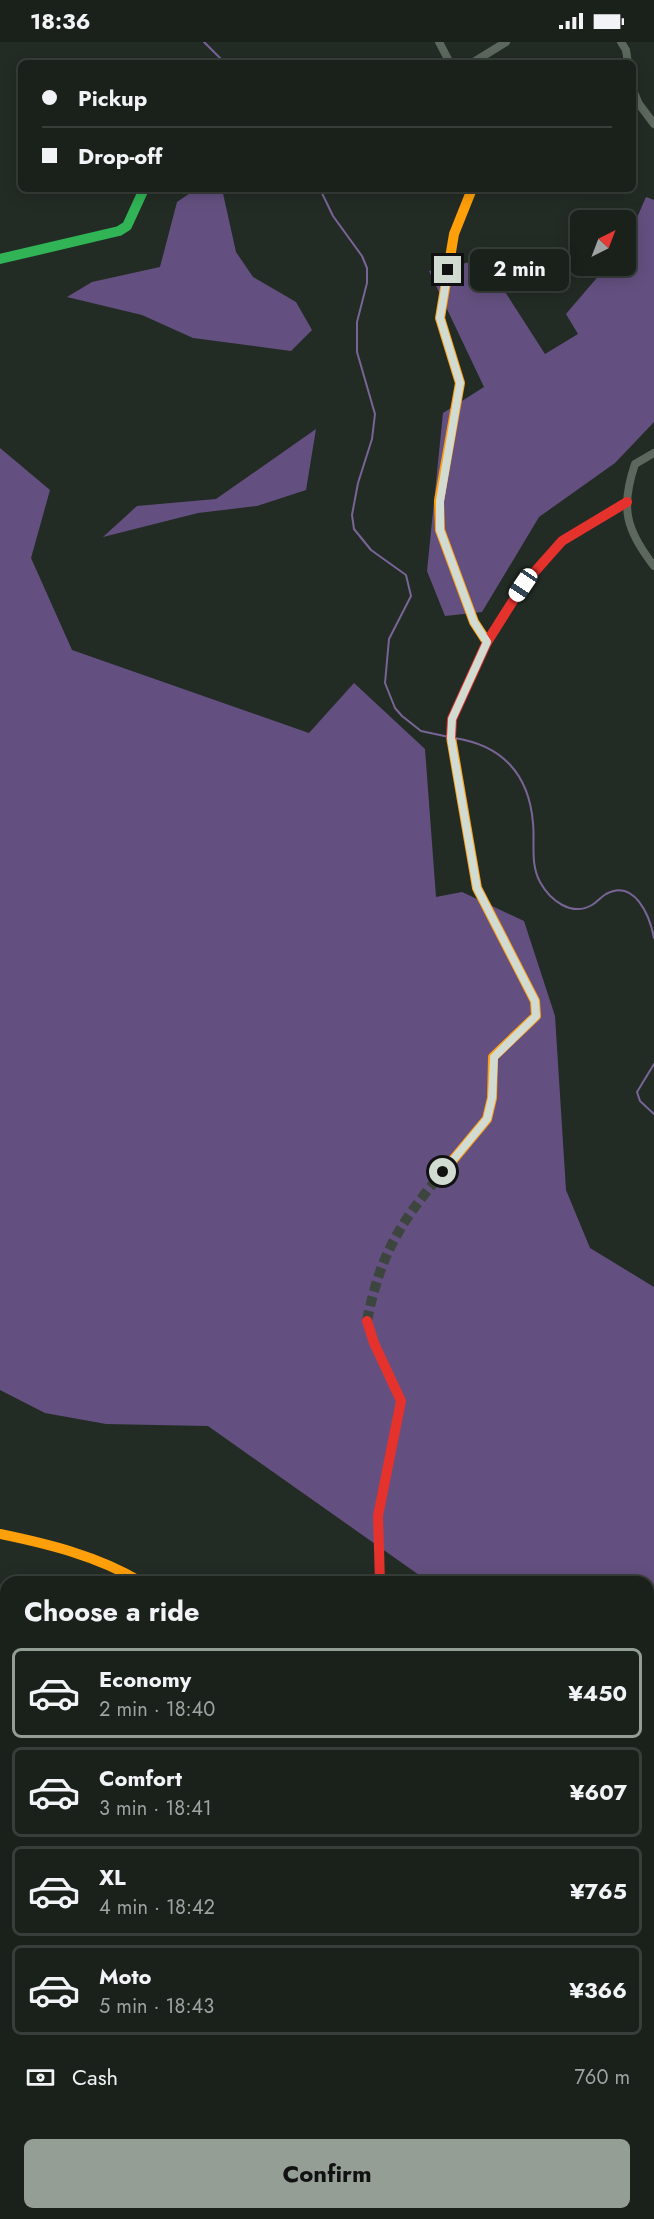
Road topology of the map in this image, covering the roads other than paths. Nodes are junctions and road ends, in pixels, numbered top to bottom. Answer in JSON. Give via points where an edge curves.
{"nodes":[{"id":1,"x":439,"y":42,"type":"edge"},
{"id":2,"x":506,"y":42,"type":"edge"},
{"id":3,"x":621,"y":42,"type":"edge"},
{"id":4,"x":448,"y":60,"type":"edge"},
{"id":5,"x":477,"y":60,"type":"edge"},
{"id":6,"x":628,"y":60,"type":"edge"},
{"id":7,"x":636,"y":97,"type":"edge"},
{"id":8,"x":654,"y":123,"type":"edge"},
{"id":9,"x":143,"y":192,"type":"edge"},
{"id":10,"x":471,"y":192,"type":"edge"},
{"id":11,"x":0,"y":259,"type":"edge"},
{"id":12,"x":654,"y":453,"type":"edge"},
{"id":13,"x":627,"y":502,"type":"junction"},
{"id":14,"x":654,"y":566,"type":"edge"},
{"id":15,"x":487,"y":642,"type":"junction"},
{"id":16,"x":443,"y":1172,"type":"tunnel mouth"},
{"id":17,"x":367,"y":1321,"type":"tunnel mouth"},
{"id":18,"x":0,"y":1534,"type":"edge"},
{"id":19,"x":131,"y":1576,"type":"edge"},
{"id":20,"x":380,"y":1576,"type":"edge"}],
"edges":[{"from":1,"to":4,"type":"street"},
{"from":2,"to":5,"type":"street"},
{"from":3,"to":6,"type":"street"},
{"from":7,"to":8,"type":"street"},
{"from":9,"to":11,"type":"street","via":[[127,226],[119,231]]},
{"from":10,"to":15,"type":"street","via":[[454,234],[440,318],[460,383],[441,492],[440,530],[474,622]]},
{"from":12,"to":13,"type":"street","via":[[635,464]]},
{"from":13,"to":14,"type":"street","via":[[633,539]]},
{"from":13,"to":15,"type":"street","via":[[562,541],[523,585]]},
{"from":15,"to":16,"type":"street","via":[[452,719],[451,738],[477,888],[535,1001],[536,1016],[494,1057],[487,1119]]},
{"from":17,"to":20,"type":"street","via":[[370,1340],[398,1388],[401,1401],[378,1516]]},
{"from":18,"to":19,"type":"street","via":[[50,1544]]}]}
